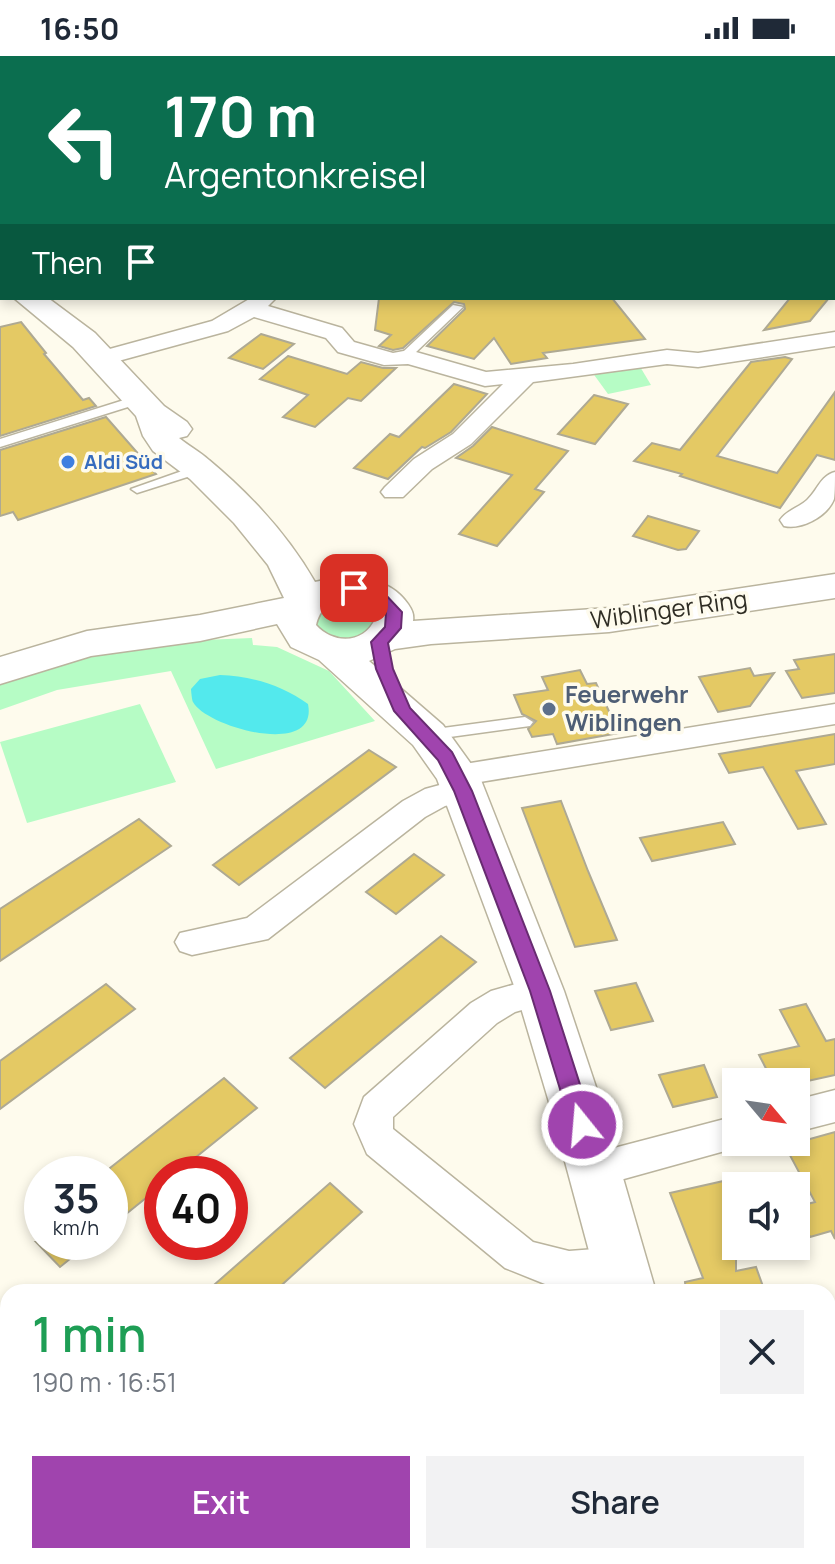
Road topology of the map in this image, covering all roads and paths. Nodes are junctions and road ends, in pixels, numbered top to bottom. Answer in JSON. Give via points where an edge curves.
{"nodes":[{"id":1,"x":32,"y":300,"type":"edge"},
{"id":2,"x":259,"y":303,"type":"edge"},
{"id":3,"x":457,"y":307,"type":"dead end"},
{"id":4,"x":835,"y":339,"type":"edge"},
{"id":5,"x":409,"y":357,"type":"junction"},
{"id":6,"x":103,"y":358,"type":"junction"},
{"id":7,"x":525,"y":376,"type":"junction"},
{"id":8,"x":146,"y":406,"type":"junction"},
{"id":9,"x":0,"y":443,"type":"edge"},
{"id":10,"x":199,"y":469,"type":"junction"},
{"id":11,"x":835,"y":480,"type":"edge"},
{"id":12,"x":137,"y":489,"type":"dead end"},
{"id":13,"x":394,"y":492,"type":"dead end"},
{"id":14,"x":793,"y":520,"type":"dead end"},
{"id":15,"x":269,"y":540,"type":"junction"},
{"id":16,"x":835,"y":586,"type":"edge"},
{"id":17,"x":346,"y":588,"type":"junction"},
{"id":18,"x":310,"y":624,"type":"junction"},
{"id":19,"x":385,"y":629,"type":"junction"},
{"id":20,"x":0,"y":671,"type":"edge"},
{"id":21,"x":835,"y":714,"type":"edge"},
{"id":22,"x":525,"y":722,"type":"dead end"},
{"id":23,"x":415,"y":723,"type":"junction"},
{"id":24,"x":460,"y":783,"type":"junction"},
{"id":25,"x":192,"y":942,"type":"dead end"},
{"id":26,"x":540,"y":991,"type":"junction"},
{"id":27,"x":835,"y":1106,"type":"edge"},
{"id":28,"x":810,"y":1112,"type":"edge"},
{"id":29,"x":722,"y":1136,"type":"edge"},
{"id":30,"x":595,"y":1170,"type":"junction"},
{"id":31,"x":625,"y":1279,"type":"edge"}],
"edges":[{"from":1,"to":6,"type":"street"},
{"from":2,"to":5,"type":"street","via":[[334,333],[346,347],[392,360]]},
{"from":2,"to":6,"type":"street","via":[[220,326]]},
{"from":3,"to":5,"type":"lane"},
{"from":4,"to":7,"type":"street","via":[[698,360],[647,359]]},
{"from":5,"to":7,"type":"street","via":[[485,379]]},
{"from":6,"to":8,"type":"street"},
{"from":7,"to":13,"type":"street","via":[[462,439],[421,465]]},
{"from":8,"to":9,"type":"lane"},
{"from":8,"to":10,"type":"street","via":[[166,446]]},
{"from":10,"to":12,"type":"lane"},
{"from":10,"to":15,"type":"street"},
{"from":11,"to":14,"type":"street","via":[[816,506]]},
{"from":15,"to":17,"type":"street"},
{"from":15,"to":18,"type":"street"},
{"from":16,"to":19,"type":"street","name":"Wiblinger Ring","via":[[609,620]]},
{"from":17,"to":18,"type":"street","via":[[322,592]]},
{"from":17,"to":19,"type":"street","via":[[377,594]]},
{"from":18,"to":19,"type":"street","via":[[357,650]]},
{"from":18,"to":20,"type":"street","via":[[200,628],[87,644]]},
{"from":18,"to":23,"type":"street","via":[[368,685]]},
{"from":19,"to":23,"type":"street","via":[[382,662]]},
{"from":21,"to":24,"type":"street"},
{"from":22,"to":23,"type":"lane"},
{"from":23,"to":24,"type":"street"},
{"from":24,"to":25,"type":"street","via":[[414,809],[256,930]]},
{"from":24,"to":26,"type":"street"},
{"from":26,"to":30,"type":"street"},
{"from":26,"to":31,"type":"street","via":[[484,1013],[385,1100],[372,1118],[373,1129],[385,1147],[519,1255],[571,1272]]},
{"from":27,"to":28,"type":"street"},
{"from":29,"to":30,"type":"street"},
{"from":30,"to":31,"type":"street"}]}
